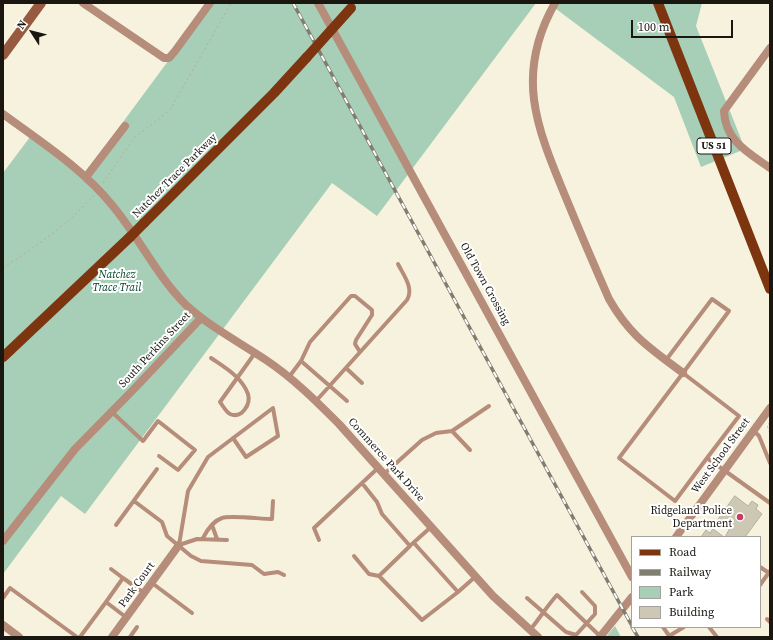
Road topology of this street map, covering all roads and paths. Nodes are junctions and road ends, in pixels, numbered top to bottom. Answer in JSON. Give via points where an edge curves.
{"nodes":[{"id":1,"x":41,"y":3,"type":"edge"},
{"id":2,"x":83,"y":3,"type":"edge"},
{"id":3,"x":210,"y":3,"type":"edge"},
{"id":4,"x":231,"y":3,"type":"edge"},
{"id":5,"x":318,"y":3,"type":"edge"},
{"id":6,"x":555,"y":3,"type":"edge"},
{"id":7,"x":658,"y":3,"type":"edge"},
{"id":8,"x":353,"y":6,"type":"edge"},
{"id":9,"x":770,"y":48,"type":"edge"},
{"id":10,"x":3,"y":55,"type":"edge"},
{"id":11,"x":3,"y":114,"type":"edge"},
{"id":12,"x":125,"y":126,"type":"dead end"},
{"id":13,"x":770,"y":168,"type":"edge"},
{"id":14,"x":86,"y":177,"type":"junction"},
{"id":15,"x":98,"y":189,"type":"junction"},
{"id":16,"x":398,"y":264,"type":"dead end"},
{"id":17,"x":3,"y":268,"type":"edge"},
{"id":18,"x":770,"y":289,"type":"edge"},
{"id":19,"x":201,"y":318,"type":"junction"},
{"id":20,"x":360,"y":352,"type":"junction"},
{"id":21,"x":255,"y":354,"type":"junction"},
{"id":22,"x":3,"y":357,"type":"edge"},
{"id":23,"x":210,"y":358,"type":"dead end"},
{"id":24,"x":666,"y":360,"type":"junction"},
{"id":25,"x":301,"y":361,"type":"junction"},
{"id":26,"x":346,"y":368,"type":"junction"},
{"id":27,"x":683,"y":373,"type":"junction"},
{"id":28,"x":238,"y":378,"type":"junction"},
{"id":29,"x":288,"y":378,"type":"junction"},
{"id":30,"x":362,"y":383,"type":"dead end"},
{"id":31,"x":331,"y":385,"type":"junction"},
{"id":32,"x":316,"y":401,"type":"junction"},
{"id":33,"x":347,"y":401,"type":"dead end"},
{"id":34,"x":489,"y":406,"type":"dead end"},
{"id":35,"x":770,"y":408,"type":"edge"},
{"id":36,"x":111,"y":412,"type":"junction"},
{"id":37,"x":770,"y":423,"type":"edge"},
{"id":38,"x":452,"y":431,"type":"junction"},
{"id":39,"x":754,"y":431,"type":"junction"},
{"id":40,"x":770,"y":434,"type":"edge"},
{"id":41,"x":233,"y":438,"type":"junction"},
{"id":42,"x":470,"y":450,"type":"dead end"},
{"id":43,"x":159,"y":456,"type":"dead end"},
{"id":44,"x":708,"y":458,"type":"junction"},
{"id":45,"x":770,"y":463,"type":"edge"},
{"id":46,"x":157,"y":469,"type":"dead end"},
{"id":47,"x":725,"y":470,"type":"junction"},
{"id":48,"x":381,"y":471,"type":"junction"},
{"id":49,"x":362,"y":483,"type":"junction"},
{"id":50,"x":134,"y":501,"type":"junction"},
{"id":51,"x":273,"y":501,"type":"dead end"},
{"id":52,"x":770,"y":503,"type":"edge"},
{"id":53,"x":116,"y":525,"type":"dead end"},
{"id":54,"x":212,"y":525,"type":"junction"},
{"id":55,"x":431,"y":527,"type":"junction"},
{"id":56,"x":677,"y":536,"type":"edge"},
{"id":57,"x":203,"y":538,"type":"junction"},
{"id":58,"x":216,"y":539,"type":"junction"},
{"id":59,"x":227,"y":540,"type":"dead end"},
{"id":60,"x":319,"y":540,"type":"dead end"},
{"id":61,"x":3,"y":542,"type":"edge"},
{"id":62,"x":412,"y":544,"type":"junction"},
{"id":63,"x":179,"y":545,"type":"junction"},
{"id":64,"x":354,"y":556,"type":"dead end"},
{"id":65,"x":111,"y":570,"type":"dead end"},
{"id":66,"x":769,"y":572,"type":"edge"},
{"id":67,"x":284,"y":575,"type":"dead end"},
{"id":68,"x":631,"y":575,"type":"edge"},
{"id":69,"x":378,"y":576,"type":"junction"},
{"id":70,"x":475,"y":577,"type":"junction"},
{"id":71,"x":123,"y":578,"type":"junction"},
{"id":72,"x":152,"y":583,"type":"junction"},
{"id":73,"x":761,"y":584,"type":"edge"},
{"id":74,"x":458,"y":592,"type":"junction"},
{"id":75,"x":582,"y":592,"type":"dead end"},
{"id":76,"x":144,"y":593,"type":"junction"},
{"id":77,"x":3,"y":598,"type":"edge"},
{"id":78,"x":527,"y":598,"type":"dead end"},
{"id":79,"x":631,"y":598,"type":"edge"},
{"id":80,"x":106,"y":602,"type":"junction"},
{"id":81,"x":192,"y":613,"type":"dead end"},
{"id":82,"x":545,"y":613,"type":"junction"},
{"id":83,"x":127,"y":618,"type":"junction"},
{"id":84,"x":588,"y":624,"type":"junction"},
{"id":85,"x":3,"y":625,"type":"edge"},
{"id":86,"x":137,"y":627,"type":"dead end"},
{"id":87,"x":664,"y":628,"type":"edge"},
{"id":88,"x":682,"y":628,"type":"edge"},
{"id":89,"x":710,"y":628,"type":"edge"},
{"id":90,"x":530,"y":630,"type":"junction"},
{"id":91,"x":116,"y":636,"type":"edge"},
{"id":92,"x":19,"y":637,"type":"edge"},
{"id":93,"x":79,"y":637,"type":"edge"},
{"id":94,"x":130,"y":637,"type":"edge"},
{"id":95,"x":538,"y":637,"type":"edge"},
{"id":96,"x":600,"y":637,"type":"edge"},
{"id":97,"x":669,"y":637,"type":"edge"},
{"id":98,"x":717,"y":637,"type":"edge"}],
"edges":[{"from":1,"to":10,"type":"main road"},
{"from":2,"to":3,"type":"street","via":[[164,58],[169,58],[175,51]]},
{"from":4,"to":15,"type":"path","via":[[170,110],[134,138]]},
{"from":5,"to":68,"type":"street","name":"Old Town Crossing"},
{"from":6,"to":24,"type":"street","via":[[537,46],[532,74],[536,118],[544,144],[612,306],[635,337]]},
{"from":7,"to":18,"type":"main road","number":"US 51"},
{"from":8,"to":22,"type":"main road","name":"Natchez Trace Parkway","bridge":true,"via":[[274,93],[130,237]]},
{"from":9,"to":13,"type":"street","via":[[724,112],[724,119],[736,144]]},
{"from":11,"to":14,"type":"street","name":"South Perkins Street"},
{"from":12,"to":14,"type":"street"},
{"from":14,"to":15,"type":"street","name":"South Perkins Street"},
{"from":15,"to":17,"type":"path","via":[[79,212]]},
{"from":15,"to":19,"type":"street","name":"South Perkins Street","via":[[124,220],[168,284]]},
{"from":16,"to":20,"type":"lane","via":[[410,286],[410,295]]},
{"from":19,"to":21,"type":"street","name":"Commerce Park Drive"},
{"from":19,"to":36,"type":"street","name":"South Perkins Street"},
{"from":20,"to":25,"type":"lane","via":[[355,344],[356,340],[372,315],[372,310],[351,296],[310,342]]},
{"from":20,"to":26,"type":"lane"},
{"from":21,"to":28,"type":"lane"},
{"from":21,"to":29,"type":"street","name":"Commerce Park Drive"},
{"from":23,"to":28,"type":"lane"},
{"from":24,"to":27,"type":"street"},
{"from":24,"to":27,"type":"lane","via":[[712,299],[729,311]]},
{"from":25,"to":29,"type":"lane"},
{"from":25,"to":31,"type":"lane"},
{"from":26,"to":30,"type":"lane"},
{"from":26,"to":31,"type":"lane"},
{"from":27,"to":44,"type":"lane","via":[[739,416]]},
{"from":27,"to":44,"type":"lane","via":[[619,458],[675,501]]},
{"from":28,"to":28,"type":"lane","via":[[220,402],[228,413],[234,415],[240,414],[249,403],[248,393]]},
{"from":29,"to":32,"type":"street","name":"Commerce Park Drive"},
{"from":31,"to":32,"type":"lane"},
{"from":31,"to":33,"type":"lane"},
{"from":32,"to":48,"type":"street","name":"Commerce Park Drive"},
{"from":34,"to":38,"type":"lane"},
{"from":35,"to":39,"type":"street","name":"West School Street"},
{"from":36,"to":43,"type":"lane","via":[[143,441],[158,421],[195,450],[178,470]]},
{"from":36,"to":61,"type":"street","name":"South Perkins Street","via":[[75,449]]},
{"from":37,"to":40,"type":"path","via":[[767,425]]},
{"from":38,"to":42,"type":"lane"},
{"from":38,"to":48,"type":"lane","via":[[436,433],[422,440]]},
{"from":39,"to":45,"type":"lane","via":[[759,436]]},
{"from":39,"to":47,"type":"street","name":"West School Street"},
{"from":41,"to":41,"type":"lane","via":[[262,417],[273,408],[278,436],[246,457]]},
{"from":41,"to":63,"type":"lane","via":[[208,457],[188,491]]},
{"from":44,"to":47,"type":"lane"},
{"from":46,"to":50,"type":"lane"},
{"from":47,"to":52,"type":"lane"},
{"from":47,"to":56,"type":"street","name":"West School Street"},
{"from":48,"to":49,"type":"lane"},
{"from":48,"to":55,"type":"street","name":"Commerce Park Drive"},
{"from":49,"to":60,"type":"lane","via":[[314,528]]},
{"from":49,"to":62,"type":"lane","via":[[377,502],[382,514]]},
{"from":50,"to":53,"type":"lane"},
{"from":50,"to":63,"type":"lane","via":[[162,522],[167,536]]},
{"from":51,"to":54,"type":"lane","via":[[272,520],[223,517]]},
{"from":54,"to":57,"type":"lane"},
{"from":54,"to":58,"type":"lane"},
{"from":55,"to":62,"type":"lane"},
{"from":55,"to":70,"type":"street","name":"Commerce Park Drive"},
{"from":57,"to":58,"type":"lane"},
{"from":57,"to":63,"type":"lane"},
{"from":58,"to":59,"type":"lane"},
{"from":62,"to":69,"type":"lane"},
{"from":62,"to":74,"type":"lane"},
{"from":63,"to":67,"type":"lane","via":[[201,561],[252,565],[264,574],[278,572]]},
{"from":63,"to":72,"type":"street","name":"Park Court"},
{"from":64,"to":69,"type":"lane","via":[[369,574]]},
{"from":65,"to":71,"type":"lane"},
{"from":66,"to":73,"type":"lane"},
{"from":69,"to":74,"type":"lane","via":[[422,620]]},
{"from":70,"to":74,"type":"lane"},
{"from":70,"to":90,"type":"street","name":"Commerce Park Drive"},
{"from":71,"to":76,"type":"lane"},
{"from":71,"to":80,"type":"lane"},
{"from":72,"to":76,"type":"street","name":"Park Court"},
{"from":72,"to":81,"type":"lane"},
{"from":75,"to":84,"type":"lane","via":[[595,606],[596,614]]},
{"from":76,"to":83,"type":"street","name":"Park Court"},
{"from":77,"to":93,"type":"lane","via":[[10,588]]},
{"from":78,"to":82,"type":"lane"},
{"from":79,"to":96,"type":"street"},
{"from":80,"to":83,"type":"lane"},
{"from":80,"to":93,"type":"lane"},
{"from":82,"to":84,"type":"lane","via":[[566,632],[576,635]]},
{"from":82,"to":84,"type":"lane","via":[[547,606],[557,595]]},
{"from":82,"to":90,"type":"lane"},
{"from":83,"to":91,"type":"street","name":"Park Court"},
{"from":84,"to":96,"type":"lane"},
{"from":85,"to":92,"type":"street"},
{"from":86,"to":94,"type":"lane"},
{"from":87,"to":97,"type":"lane"},
{"from":88,"to":97,"type":"lane"},
{"from":89,"to":98,"type":"lane"},
{"from":90,"to":95,"type":"street","name":"Commerce Park Drive"}]}
